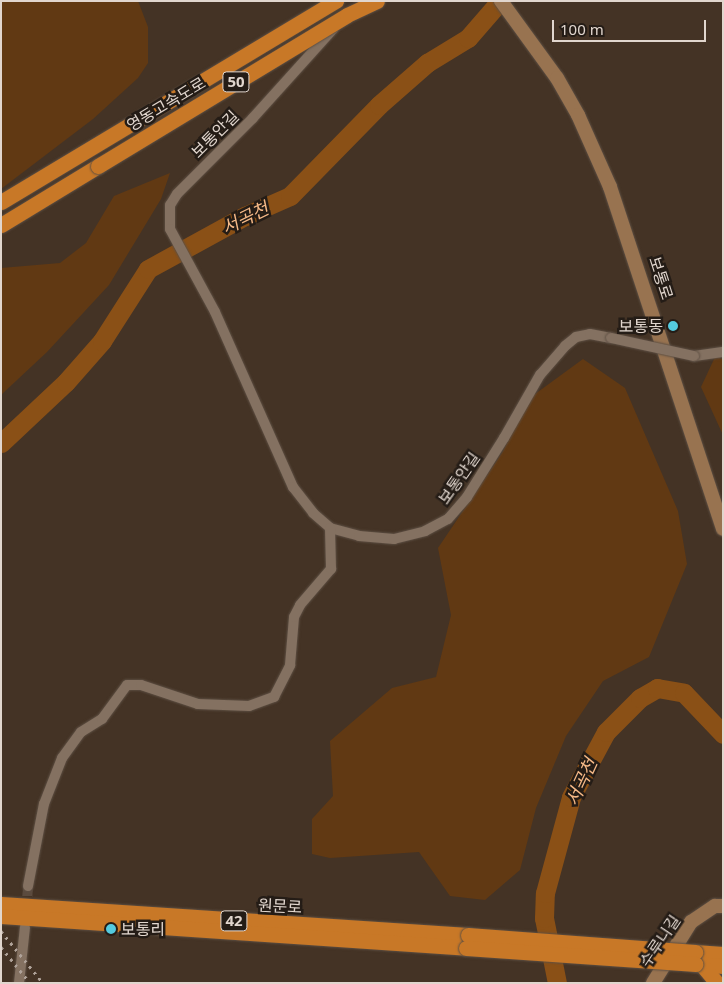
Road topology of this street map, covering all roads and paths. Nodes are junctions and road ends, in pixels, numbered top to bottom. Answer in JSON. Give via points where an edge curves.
{"nodes":[{"id":1,"x":336,"y":1,"type":"edge"},
{"id":2,"x":359,"y":1,"type":"edge"},
{"id":3,"x":377,"y":1,"type":"edge"},
{"id":4,"x":501,"y":1,"type":"edge"},
{"id":5,"x":1,"y":202,"type":"edge"},
{"id":6,"x":1,"y":225,"type":"edge"},
{"id":7,"x":723,"y":352,"type":"edge"},
{"id":8,"x":330,"y":528,"type":"junction"},
{"id":9,"x":723,"y":529,"type":"edge"},
{"id":10,"x":28,"y":886,"type":"tunnel mouth"},
{"id":11,"x":1,"y":904,"type":"edge"},
{"id":12,"x":723,"y":906,"type":"edge"},
{"id":13,"x":1,"y":916,"type":"edge"},
{"id":14,"x":25,"y":927,"type":"dead end"},
{"id":15,"x":467,"y":942,"type":"junction"},
{"id":16,"x":723,"y":954,"type":"edge"},
{"id":17,"x":697,"y":960,"type":"junction"},
{"id":18,"x":723,"y":966,"type":"edge"},
{"id":19,"x":19,"y":983,"type":"edge"},
{"id":20,"x":653,"y":983,"type":"edge"},
{"id":21,"x":718,"y":983,"type":"edge"}],
"edges":[{"from":1,"to":5,"type":"highway","name":"영동고속도로","number":"50","via":[[86,148]]},
{"from":2,"to":8,"type":"street","name":"보통안길","via":[[170,205],[170,229],[215,312],[293,487],[313,513]]},
{"from":3,"to":6,"type":"highway","name":"영동고속도로","number":"50","bridge":true,"via":[[347,15]]},
{"from":4,"to":9,"type":"street","name":"보통로","via":[[539,50],[578,115],[610,186]]},
{"from":7,"to":8,"type":"street","name":"보통안길","bridge":true,"via":[[694,356],[590,334],[576,337],[540,375],[499,446],[448,519],[425,532],[394,539],[359,536]]},
{"from":8,"to":10,"type":"street","via":[[331,569],[300,605],[294,617],[290,665],[274,697],[250,706],[198,704],[141,684],[127,685],[102,719],[81,732],[62,758],[44,804]]},
{"from":11,"to":15,"type":"highway","name":"원문로","number":"42"},
{"from":12,"to":20,"type":"street","name":"수루니길","via":[[715,906],[691,922]]},
{"from":13,"to":15,"type":"highway","name":"원문로","number":"42"},
{"from":14,"to":19,"type":"street"},
{"from":15,"to":17,"type":"highway","number":"42","bridge":true},
{"from":16,"to":17,"type":"highway","number":"42"},
{"from":17,"to":18,"type":"highway","number":"42"},
{"from":17,"to":21,"type":"highway"}]}
